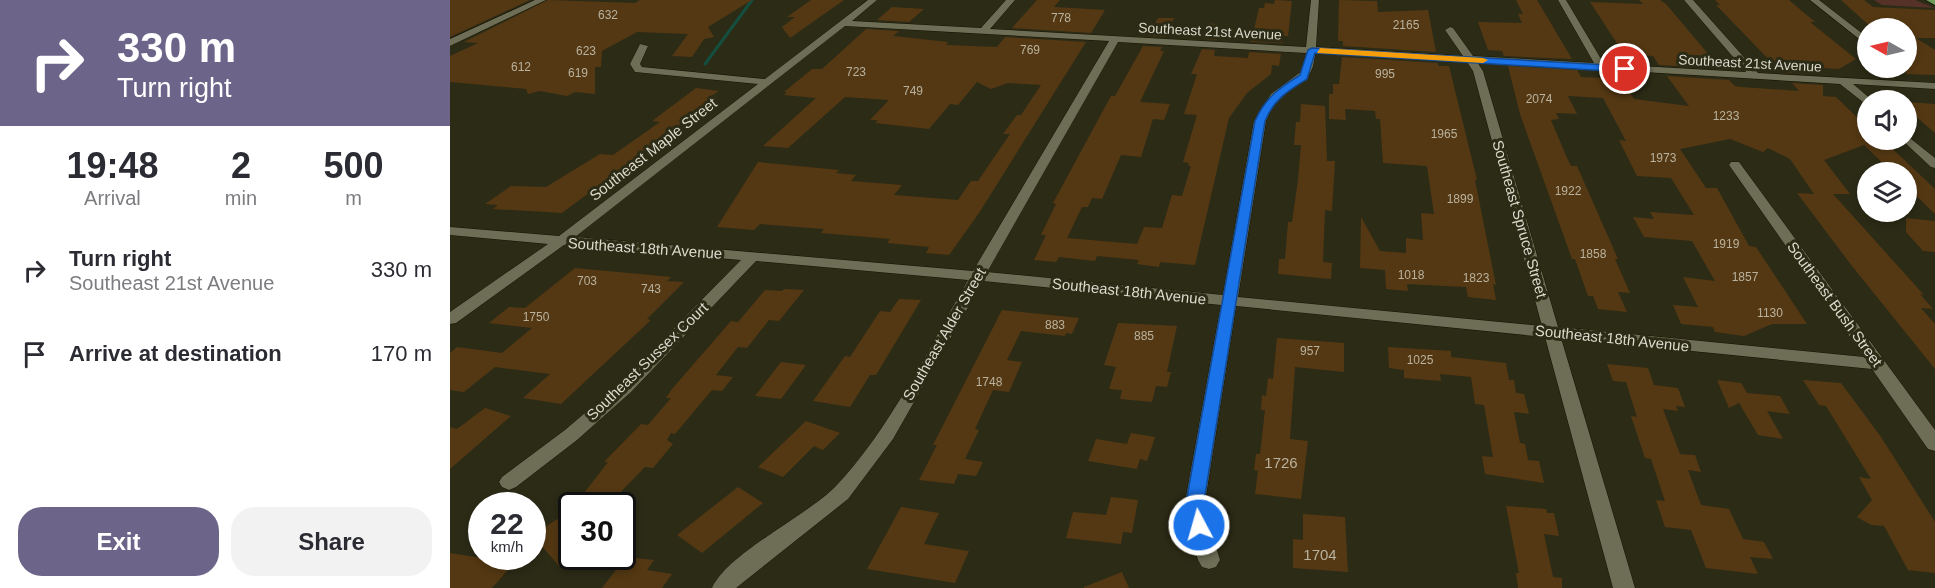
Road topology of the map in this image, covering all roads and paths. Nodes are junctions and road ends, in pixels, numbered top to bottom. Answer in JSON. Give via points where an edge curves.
{"nodes":[{"id":1,"x":542,"y":0,"type":"edge"},
{"id":2,"x":873,"y":0,"type":"edge"},
{"id":3,"x":1011,"y":0,"type":"edge"},
{"id":4,"x":1315,"y":0,"type":"edge"},
{"id":5,"x":1562,"y":0,"type":"edge"},
{"id":6,"x":1688,"y":0,"type":"edge"},
{"id":7,"x":1814,"y":0,"type":"edge"},
{"id":8,"x":1930,"y":0,"type":"edge"},
{"id":9,"x":1935,"y":2,"type":"edge"},
{"id":10,"x":844,"y":23,"type":"junction"},
{"id":11,"x":1450,"y":30,"type":"dead end"},
{"id":12,"x":983,"y":31,"type":"junction"},
{"id":13,"x":1857,"y":34,"type":"edge"},
{"id":14,"x":1115,"y":39,"type":"junction"},
{"id":15,"x":450,"y":43,"type":"edge"},
{"id":16,"x":643,"y":46,"type":"dead end"},
{"id":17,"x":1312,"y":50,"type":"junction"},
{"id":18,"x":1470,"y":60,"type":"junction"},
{"id":19,"x":1601,"y":67,"type":"junction"},
{"id":20,"x":1756,"y":76,"type":"junction"},
{"id":21,"x":767,"y":82,"type":"junction"},
{"id":22,"x":1844,"y":82,"type":"junction"},
{"id":23,"x":1935,"y":86,"type":"edge"},
{"id":24,"x":1857,"y":93,"type":"edge"},
{"id":25,"x":1917,"y":148,"type":"edge"},
{"id":26,"x":1935,"y":164,"type":"edge"},
{"id":27,"x":1735,"y":165,"type":"dead end"},
{"id":28,"x":450,"y":231,"type":"edge"},
{"id":29,"x":560,"y":242,"type":"junction"},
{"id":30,"x":753,"y":256,"type":"junction"},
{"id":31,"x":978,"y":276,"type":"junction"},
{"id":32,"x":1229,"y":301,"type":"junction"},
{"id":33,"x":450,"y":319,"type":"edge"},
{"id":34,"x":1552,"y":332,"type":"junction"},
{"id":35,"x":1879,"y":364,"type":"junction"},
{"id":36,"x":1935,"y":444,"type":"edge"},
{"id":37,"x":508,"y":482,"type":"dead end"},
{"id":38,"x":1209,"y":560,"type":"dead end"},
{"id":39,"x":723,"y":588,"type":"edge"},
{"id":40,"x":1624,"y":588,"type":"edge"}],
"edges":[{"from":1,"to":15,"type":"street"},
{"from":2,"to":10,"type":"street","name":"Southeast Maple Street"},
{"from":3,"to":12,"type":"street"},
{"from":4,"to":17,"type":"street"},
{"from":5,"to":19,"type":"street"},
{"from":6,"to":20,"type":"street"},
{"from":7,"to":13,"type":"street"},
{"from":8,"to":9,"type":"main road"},
{"from":10,"to":12,"type":"street","name":"Southeast 21st Avenue"},
{"from":10,"to":21,"type":"street","name":"Southeast Maple Street"},
{"from":11,"to":18,"type":"street","name":"Southeast Spruce Street"},
{"from":12,"to":14,"type":"street","name":"Southeast 21st Avenue"},
{"from":14,"to":17,"type":"street","name":"Southeast 21st Avenue"},
{"from":14,"to":31,"type":"street","name":"Southeast Alder Street"},
{"from":16,"to":21,"type":"street","via":[[635,64],[639,70]]},
{"from":17,"to":18,"type":"street","name":"Southeast 21st Avenue"},
{"from":17,"to":32,"type":"street","via":[[1304,77],[1278,93],[1260,121]]},
{"from":18,"to":19,"type":"street","name":"Southeast 21st Avenue"},
{"from":18,"to":34,"type":"street","name":"Southeast Spruce Street","via":[[1478,71]]},
{"from":19,"to":20,"type":"street","name":"Southeast 21st Avenue"},
{"from":20,"to":22,"type":"street","name":"Southeast 21st Avenue"},
{"from":21,"to":29,"type":"street","name":"Southeast Maple Street"},
{"from":22,"to":23,"type":"street","name":"Southeast 21st Avenue"},
{"from":22,"to":24,"type":"street"},
{"from":25,"to":26,"type":"street"},
{"from":27,"to":35,"type":"street","name":"Southeast Bush Street"},
{"from":28,"to":29,"type":"street","name":"Southeast 18th Avenue"},
{"from":29,"to":30,"type":"street","name":"Southeast 18th Avenue"},
{"from":29,"to":33,"type":"street","name":"Southeast Maple Street"},
{"from":30,"to":31,"type":"street","name":"Southeast 18th Avenue"},
{"from":30,"to":37,"type":"street","name":"Southeast Sussex Court","via":[[625,388]]},
{"from":31,"to":32,"type":"street","name":"Southeast 18th Avenue"},
{"from":31,"to":39,"type":"street","name":"Southeast Alder Street","via":[[887,434],[841,493],[734,575]]},
{"from":32,"to":34,"type":"street","name":"Southeast 18th Avenue"},
{"from":32,"to":38,"type":"street","via":[[1194,508]]},
{"from":34,"to":35,"type":"street","name":"Southeast 18th Avenue"},
{"from":34,"to":40,"type":"street","name":"Southeast Spruce Street"},
{"from":35,"to":36,"type":"street","name":"Southeast Bush Street"}]}
